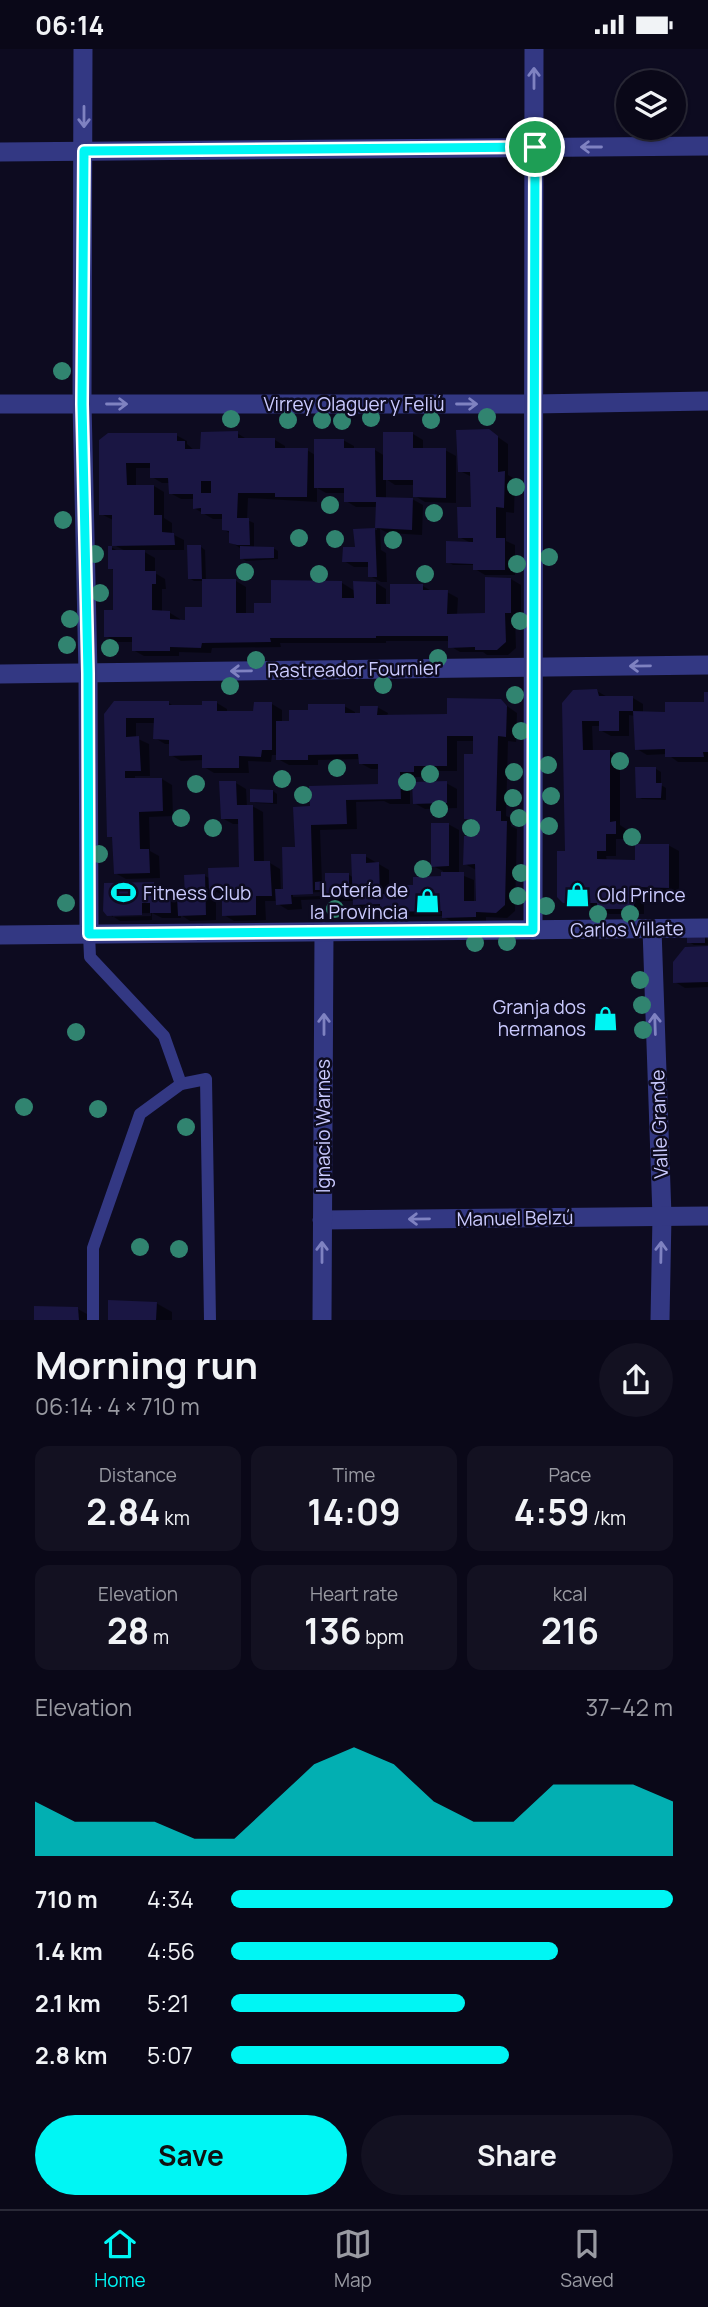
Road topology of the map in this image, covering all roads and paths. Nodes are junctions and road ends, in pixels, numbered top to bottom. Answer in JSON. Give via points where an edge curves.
{"nodes":[{"id":1,"x":83,"y":49,"type":"edge"},
{"id":2,"x":534,"y":49,"type":"edge"},
{"id":3,"x":708,"y":146,"type":"edge"},
{"id":4,"x":535,"y":147,"type":"junction"},
{"id":5,"x":84,"y":151,"type":"junction"},
{"id":6,"x":0,"y":152,"type":"edge"},
{"id":7,"x":708,"y":401,"type":"edge"},
{"id":8,"x":0,"y":404,"type":"edge"},
{"id":9,"x":82,"y":404,"type":"junction"},
{"id":10,"x":534,"y":404,"type":"junction"},
{"id":11,"x":708,"y":665,"type":"edge"},
{"id":12,"x":534,"y":667,"type":"junction"},
{"id":13,"x":88,"y":673,"type":"junction"},
{"id":14,"x":0,"y":674,"type":"edge"},
{"id":15,"x":708,"y":928,"type":"edge"},
{"id":16,"x":652,"y":929,"type":"junction"},
{"id":17,"x":533,"y":930,"type":"junction"},
{"id":18,"x":324,"y":932,"type":"junction"},
{"id":19,"x":89,"y":934,"type":"junction"},
{"id":20,"x":0,"y":935,"type":"edge"},
{"id":21,"x":181,"y":1084,"type":"junction"},
{"id":22,"x":662,"y":1216,"type":"junction"},
{"id":23,"x":708,"y":1216,"type":"edge"},
{"id":24,"x":322,"y":1220,"type":"junction"},
{"id":25,"x":93,"y":1320,"type":"edge"},
{"id":26,"x":210,"y":1320,"type":"edge"},
{"id":27,"x":322,"y":1320,"type":"edge"},
{"id":28,"x":660,"y":1320,"type":"edge"}],
"edges":[{"from":1,"to":5,"type":"street","one_way":true},
{"from":4,"to":2,"type":"street","one_way":true},
{"from":3,"to":4,"type":"street","one_way":true},
{"from":4,"to":5,"type":"street"},
{"from":4,"to":10,"type":"street"},
{"from":5,"to":6,"type":"street"},
{"from":5,"to":9,"type":"street"},
{"from":7,"to":10,"type":"street","name":"Virrey Olaguer y Feliú"},
{"from":8,"to":9,"type":"street","name":"Virrey Olaguer y Feliú"},
{"from":9,"to":10,"type":"street","name":"Virrey Olaguer y Feliú","one_way":true},
{"from":9,"to":13,"type":"street"},
{"from":10,"to":12,"type":"street"},
{"from":11,"to":12,"type":"street","name":"Rastreador Fournier","one_way":true},
{"from":12,"to":13,"type":"street","name":"Rastreador Fournier","one_way":true},
{"from":12,"to":17,"type":"street"},
{"from":13,"to":14,"type":"street","name":"Rastreador Fournier"},
{"from":13,"to":19,"type":"street"},
{"from":15,"to":16,"type":"street","name":"Carlos Villate"},
{"from":16,"to":17,"type":"street","name":"Carlos Villate"},
{"from":22,"to":16,"type":"street","name":"Valle Grande","one_way":true},
{"from":17,"to":18,"type":"street","name":"Carlos Villate"},
{"from":18,"to":19,"type":"street","name":"Carlos Villate"},
{"from":24,"to":18,"type":"street","name":"Ignacio Warnes","one_way":true},
{"from":19,"to":20,"type":"street","name":"Carlos Villate"},
{"from":19,"to":21,"type":"lane","via":[[90,957],[164,1036]]},
{"from":21,"to":25,"type":"lane","via":[[140,1114],[93,1248]]},
{"from":21,"to":26,"type":"lane","via":[[206,1079]]},
{"from":22,"to":23,"type":"street","name":"Manuel Belzú"},
{"from":22,"to":24,"type":"street","name":"Manuel Belzú","one_way":true},
{"from":28,"to":22,"type":"street","name":"Valle Grande","one_way":true},
{"from":27,"to":24,"type":"street","name":"Ignacio Warnes","one_way":true}]}
